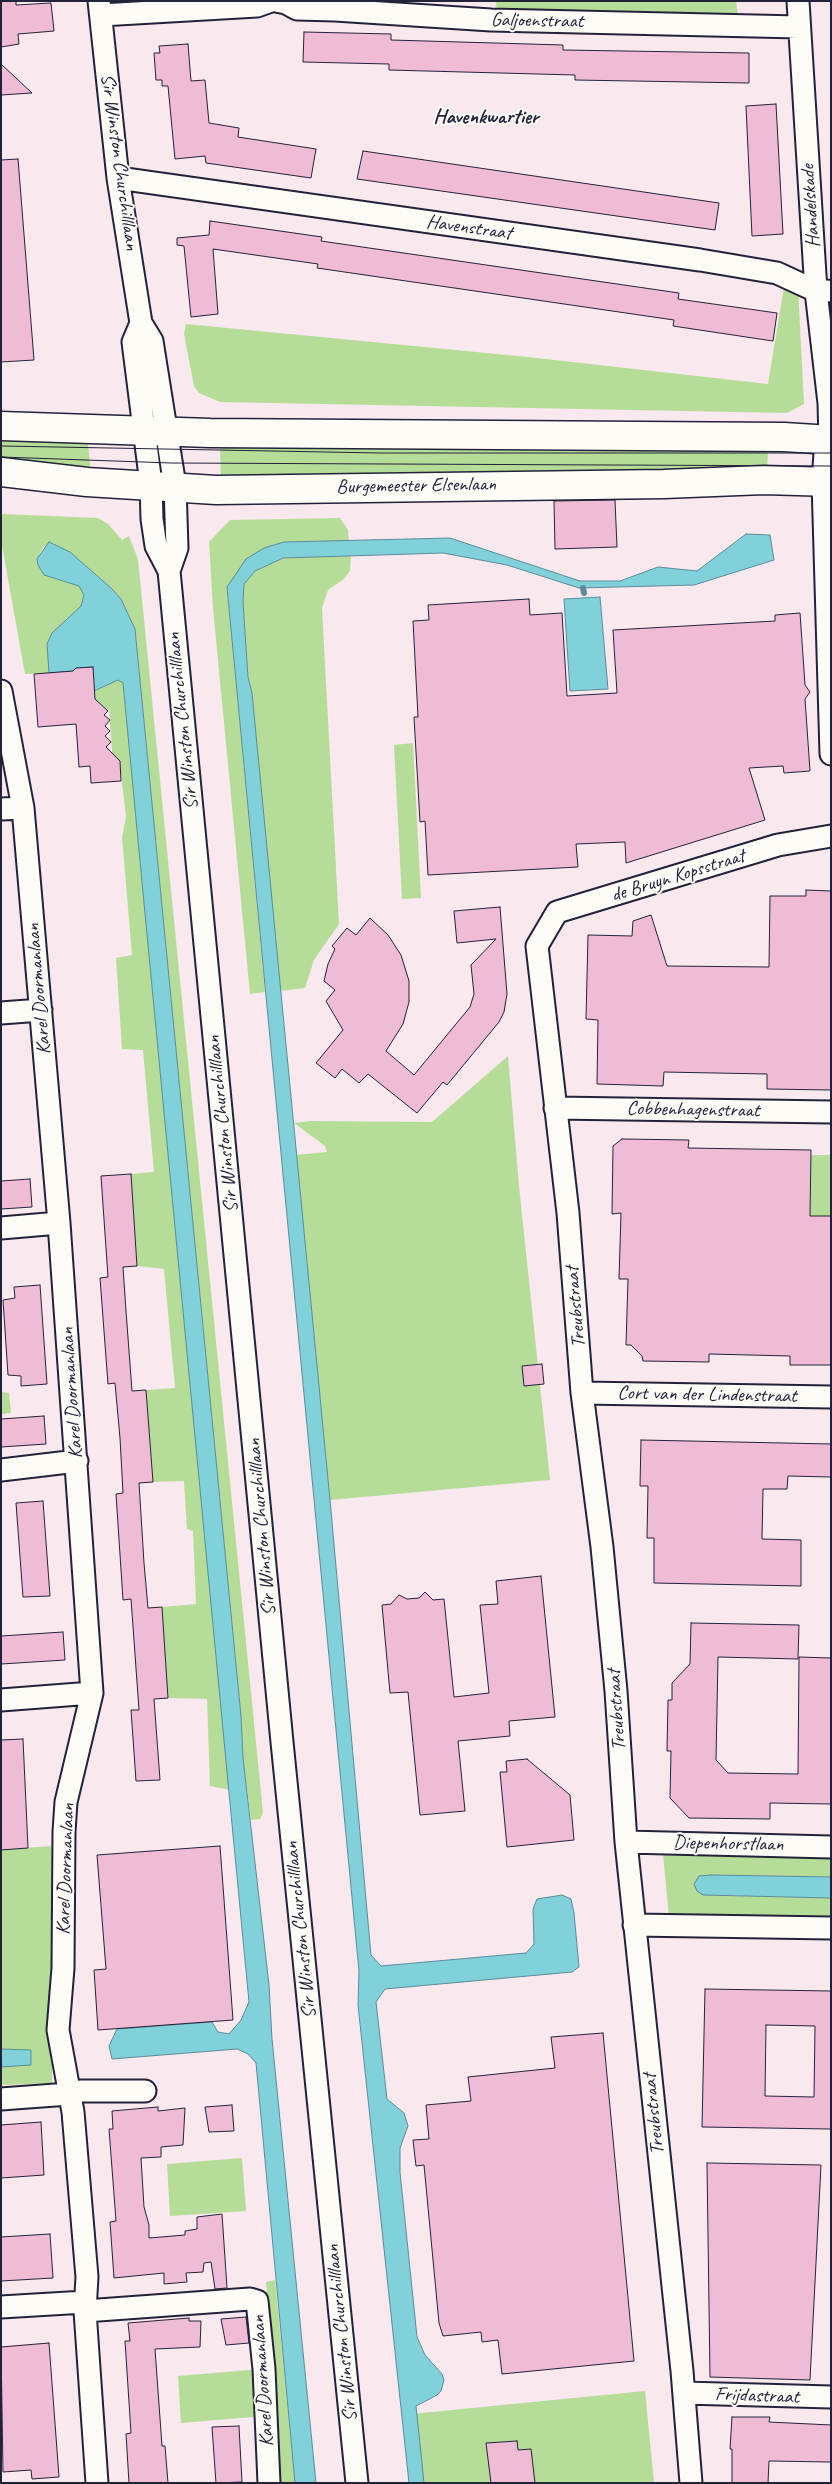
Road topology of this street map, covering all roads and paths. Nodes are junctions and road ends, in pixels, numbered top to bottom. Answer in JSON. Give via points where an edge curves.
{"nodes":[{"id":1,"x":271,"y":1,"type":"edge"},
{"id":2,"x":276,"y":1,"type":"edge"},
{"id":3,"x":798,"y":1,"type":"edge"},
{"id":4,"x":100,"y":8,"type":"edge"},
{"id":5,"x":800,"y":27,"type":"junction"},
{"id":6,"x":118,"y":178,"type":"junction"},
{"id":7,"x":823,"y":291,"type":"edge"},
{"id":8,"x":1,"y":426,"type":"edge"},
{"id":9,"x":155,"y":430,"type":"junction"},
{"id":10,"x":830,"y":441,"type":"edge"},
{"id":11,"x":1,"y":472,"type":"edge"},
{"id":12,"x":827,"y":482,"type":"edge"},
{"id":13,"x":163,"y":485,"type":"junction"},
{"id":14,"x":828,"y":595,"type":"edge"},
{"id":15,"x":1,"y":691,"type":"edge"},
{"id":16,"x":831,"y":754,"type":"edge"},
{"id":17,"x":23,"y":808,"type":"junction"},
{"id":18,"x":1,"y":809,"type":"edge"},
{"id":19,"x":831,"y":836,"type":"edge"},
{"id":20,"x":539,"y":939,"type":"joint"},
{"id":21,"x":41,"y":1010,"type":"junction"},
{"id":22,"x":1,"y":1013,"type":"edge"},
{"id":23,"x":555,"y":1108,"type":"junction"},
{"id":24,"x":831,"y":1112,"type":"edge"},
{"id":25,"x":59,"y":1223,"type":"junction"},
{"id":26,"x":1,"y":1228,"type":"edge"},
{"id":27,"x":582,"y":1393,"type":"junction"},
{"id":28,"x":831,"y":1397,"type":"edge"},
{"id":29,"x":77,"y":1461,"type":"junction"},
{"id":30,"x":1,"y":1470,"type":"edge"},
{"id":31,"x":92,"y":1693,"type":"junction"},
{"id":32,"x":1,"y":1700,"type":"edge"},
{"id":33,"x":626,"y":1842,"type":"junction"},
{"id":34,"x":831,"y":1847,"type":"edge"},
{"id":35,"x":634,"y":1925,"type":"junction"},
{"id":36,"x":831,"y":1928,"type":"edge"},
{"id":37,"x":145,"y":2091,"type":"dead end"},
{"id":38,"x":69,"y":2094,"type":"junction"},
{"id":39,"x":1,"y":2099,"type":"edge"},
{"id":40,"x":85,"y":2306,"type":"junction"},
{"id":41,"x":1,"y":2307,"type":"edge"},
{"id":42,"x":684,"y":2394,"type":"junction"},
{"id":43,"x":831,"y":2398,"type":"edge"},
{"id":44,"x":98,"y":2483,"type":"edge"},
{"id":45,"x":269,"y":2483,"type":"edge"},
{"id":46,"x":357,"y":2483,"type":"edge"},
{"id":47,"x":691,"y":2483,"type":"edge"}],
"edges":[{"from":1,"to":4,"type":"street","via":[[257,6]]},
{"from":2,"to":5,"type":"street","name":"Galjoenstraat","via":[[297,9],[492,20]]},
{"from":3,"to":5,"type":"street","name":"Handelskade"},
{"from":4,"to":6,"type":"street","name":"Sir Winston Churchilllaan"},
{"from":5,"to":7,"type":"street","name":"Handelskade"},
{"from":6,"to":7,"type":"street","name":"Havenstraat","via":[[719,263],[777,273]]},
{"from":6,"to":9,"type":"street","name":"Sir Winston Churchilllaan","via":[[140,323],[134,342]]},
{"from":7,"to":10,"type":"street","name":"Handelskade"},
{"from":8,"to":9,"type":"main road"},
{"from":9,"to":10,"type":"main road","via":[[776,437]]},
{"from":9,"to":13,"type":"street","name":"Sir Winston Churchilllaan"},
{"from":10,"to":12,"type":"street","name":"Handelskade","via":[[825,453]]},
{"from":11,"to":13,"type":"main road","name":"Burgemeester Elsenlaan","via":[[87,482]]},
{"from":12,"to":13,"type":"main road","name":"Burgemeester Elsenlaan","via":[[764,480],[216,490]]},
{"from":12,"to":14,"type":"street","name":"Handelskade"},
{"from":13,"to":46,"type":"street","name":"Sir Winston Churchilllaan","via":[[177,548],[169,571]]},
{"from":14,"to":16,"type":"street","name":"Handelskade"},
{"from":15,"to":17,"type":"street","name":"Karel Doormanlaan"},
{"from":17,"to":18,"type":"street"},
{"from":17,"to":21,"type":"street","name":"Karel Doormanlaan"},
{"from":19,"to":20,"type":"street","name":"de Bruyn Kopsstraat","via":[[778,845],[557,912]]},
{"from":20,"to":23,"type":"street","name":"Treubstraat","via":[[537,946]]},
{"from":21,"to":22,"type":"street"},
{"from":21,"to":25,"type":"street","name":"Karel Doormanlaan"},
{"from":23,"to":24,"type":"street","name":"Cobbenhagenstraat"},
{"from":23,"to":27,"type":"street","name":"Treubstraat","via":[[568,1213]]},
{"from":25,"to":26,"type":"street"},
{"from":25,"to":29,"type":"street","name":"Karel Doormanlaan"},
{"from":27,"to":28,"type":"street","name":"Cort van der Lindenstraat"},
{"from":27,"to":33,"type":"street","name":"Treubstraat","via":[[607,1601]]},
{"from":29,"to":30,"type":"street"},
{"from":29,"to":31,"type":"street","name":"Karel Doormanlaan"},
{"from":31,"to":32,"type":"street"},
{"from":31,"to":38,"type":"street","name":"Karel Doormanlaan","via":[[66,1802],[64,1832],[63,1968],[58,2030]]},
{"from":33,"to":34,"type":"street","name":"Diepenhorstlaan"},
{"from":33,"to":35,"type":"street","name":"Treubstraat"},
{"from":35,"to":36,"type":"street"},
{"from":35,"to":42,"type":"street","name":"Treubstraat"},
{"from":37,"to":38,"type":"street","via":[[81,2091]]},
{"from":38,"to":39,"type":"street"},
{"from":38,"to":40,"type":"street","name":"Karel Doormanlaan","via":[[74,2112],[87,2277]]},
{"from":40,"to":41,"type":"street"},
{"from":40,"to":44,"type":"street","name":"Karel Doormanlaan"},
{"from":40,"to":45,"type":"street","name":"Karel Doormanlaan","via":[[257,2301],[264,2369]]},
{"from":42,"to":43,"type":"street","name":"Frijdastraat"},
{"from":42,"to":47,"type":"street","name":"Treubstraat"}]}
